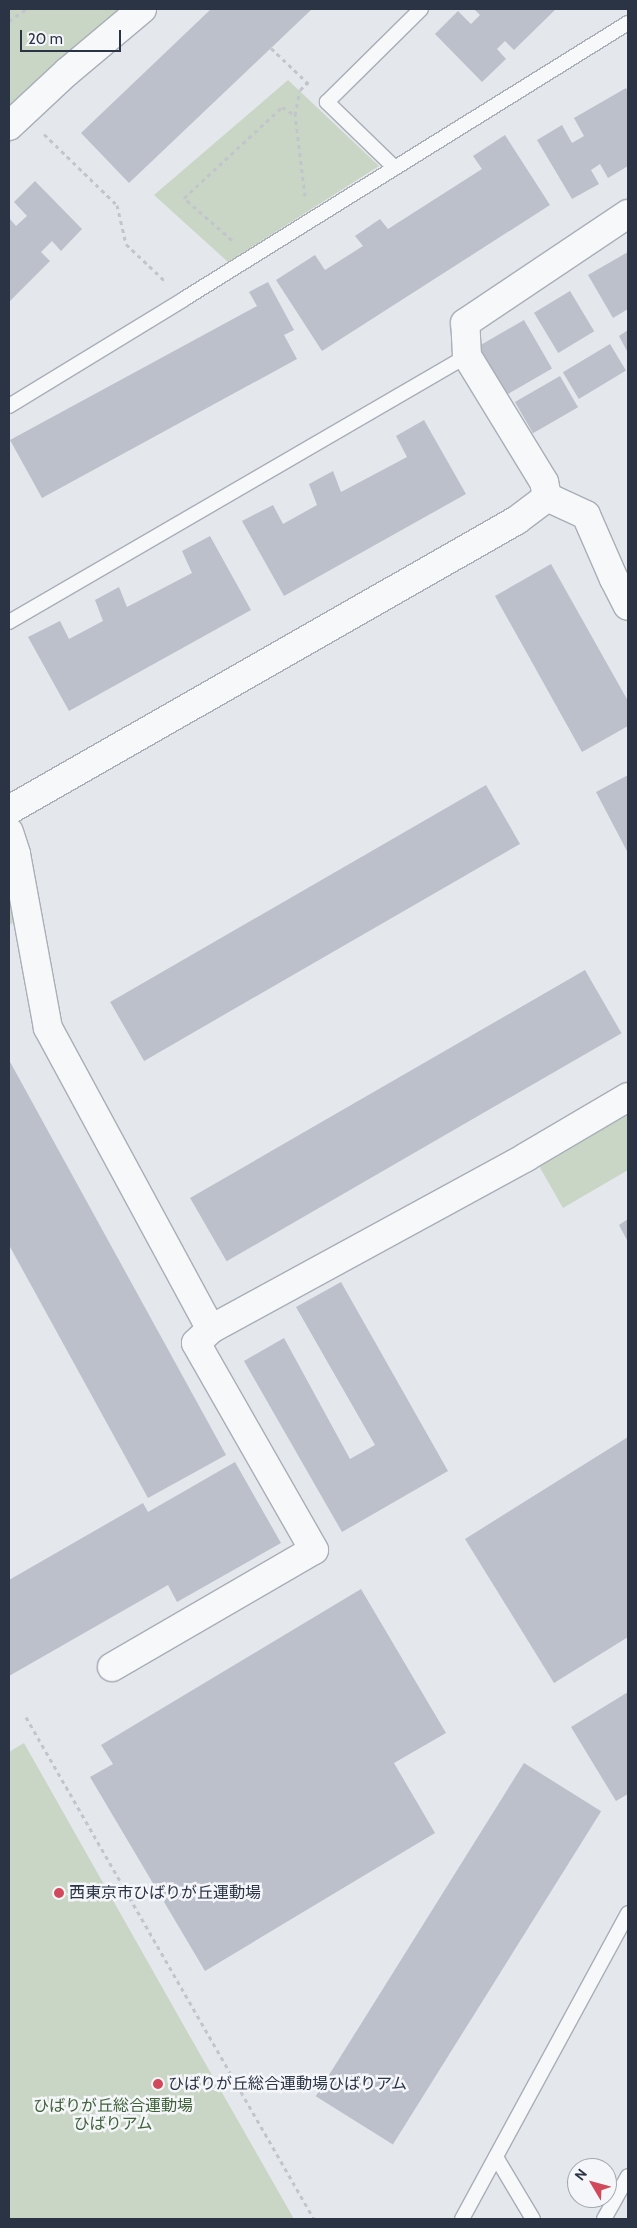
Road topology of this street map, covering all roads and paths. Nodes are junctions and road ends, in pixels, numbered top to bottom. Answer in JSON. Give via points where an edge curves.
{"nodes":[{"id":1,"x":26,"y":9,"type":"edge"},
{"id":2,"x":142,"y":9,"type":"edge"},
{"id":3,"x":421,"y":9,"type":"edge"},
{"id":4,"x":9,"y":19,"type":"edge"},
{"id":5,"x":628,"y":23,"type":"edge"},
{"id":6,"x":271,"y":48,"type":"dead end"},
{"id":7,"x":307,"y":83,"type":"junction"},
{"id":8,"x":327,"y":102,"type":"junction"},
{"id":9,"x":295,"y":115,"type":"junction"},
{"id":10,"x":9,"y":126,"type":"edge"},
{"id":11,"x":38,"y":127,"type":"dead end"},
{"id":12,"x":395,"y":168,"type":"junction"},
{"id":13,"x":297,"y":202,"type":"dead end"},
{"id":14,"x":628,"y":214,"type":"edge"},
{"id":15,"x":237,"y":245,"type":"dead end"},
{"id":16,"x":184,"y":300,"type":"junction"},
{"id":17,"x":467,"y":356,"type":"junction"},
{"id":18,"x":9,"y":406,"type":"edge"},
{"id":19,"x":547,"y":497,"type":"junction"},
{"id":20,"x":628,"y":606,"type":"edge"},
{"id":21,"x":9,"y":622,"type":"edge"},
{"id":22,"x":9,"y":810,"type":"edge"},
{"id":23,"x":9,"y":832,"type":"edge"},
{"id":24,"x":628,"y":1097,"type":"edge"},
{"id":25,"x":211,"y":1329,"type":"junction"},
{"id":26,"x":112,"y":1666,"type":"dead end"},
{"id":27,"x":26,"y":1717,"type":"dead end"},
{"id":28,"x":628,"y":1913,"type":"edge"},
{"id":29,"x":496,"y":2157,"type":"junction"},
{"id":30,"x":628,"y":2176,"type":"edge"},
{"id":31,"x":314,"y":2219,"type":"edge"},
{"id":32,"x":462,"y":2219,"type":"edge"},
{"id":33,"x":533,"y":2219,"type":"edge"},
{"id":34,"x":604,"y":2219,"type":"edge"}],
"edges":[{"from":1,"to":4,"type":"path"},
{"from":2,"to":10,"type":"street"},
{"from":3,"to":8,"type":"lane"},
{"from":5,"to":12,"type":"lane"},
{"from":6,"to":7,"type":"path"},
{"from":7,"to":8,"type":"path"},
{"from":7,"to":9,"type":"path","via":[[300,90]]},
{"from":8,"to":12,"type":"lane"},
{"from":9,"to":13,"type":"path","via":[[305,196]]},
{"from":9,"to":15,"type":"path","via":[[282,107],[184,198]]},
{"from":11,"to":16,"type":"path","via":[[117,205],[126,244]]},
{"from":12,"to":16,"type":"lane"},
{"from":14,"to":17,"type":"street","via":[[465,323]]},
{"from":16,"to":18,"type":"lane"},
{"from":17,"to":19,"type":"street","via":[[544,482]]},
{"from":17,"to":21,"type":"lane"},
{"from":19,"to":20,"type":"street","via":[[586,515]]},
{"from":19,"to":22,"type":"street","via":[[517,520]]},
{"from":23,"to":25,"type":"street","via":[[16,854],[48,1028]]},
{"from":24,"to":25,"type":"street"},
{"from":25,"to":26,"type":"street","via":[[196,1343],[314,1550]]},
{"from":27,"to":31,"type":"path"},
{"from":28,"to":29,"type":"lane"},
{"from":29,"to":32,"type":"lane"},
{"from":29,"to":33,"type":"lane"},
{"from":30,"to":34,"type":"lane"}]}
